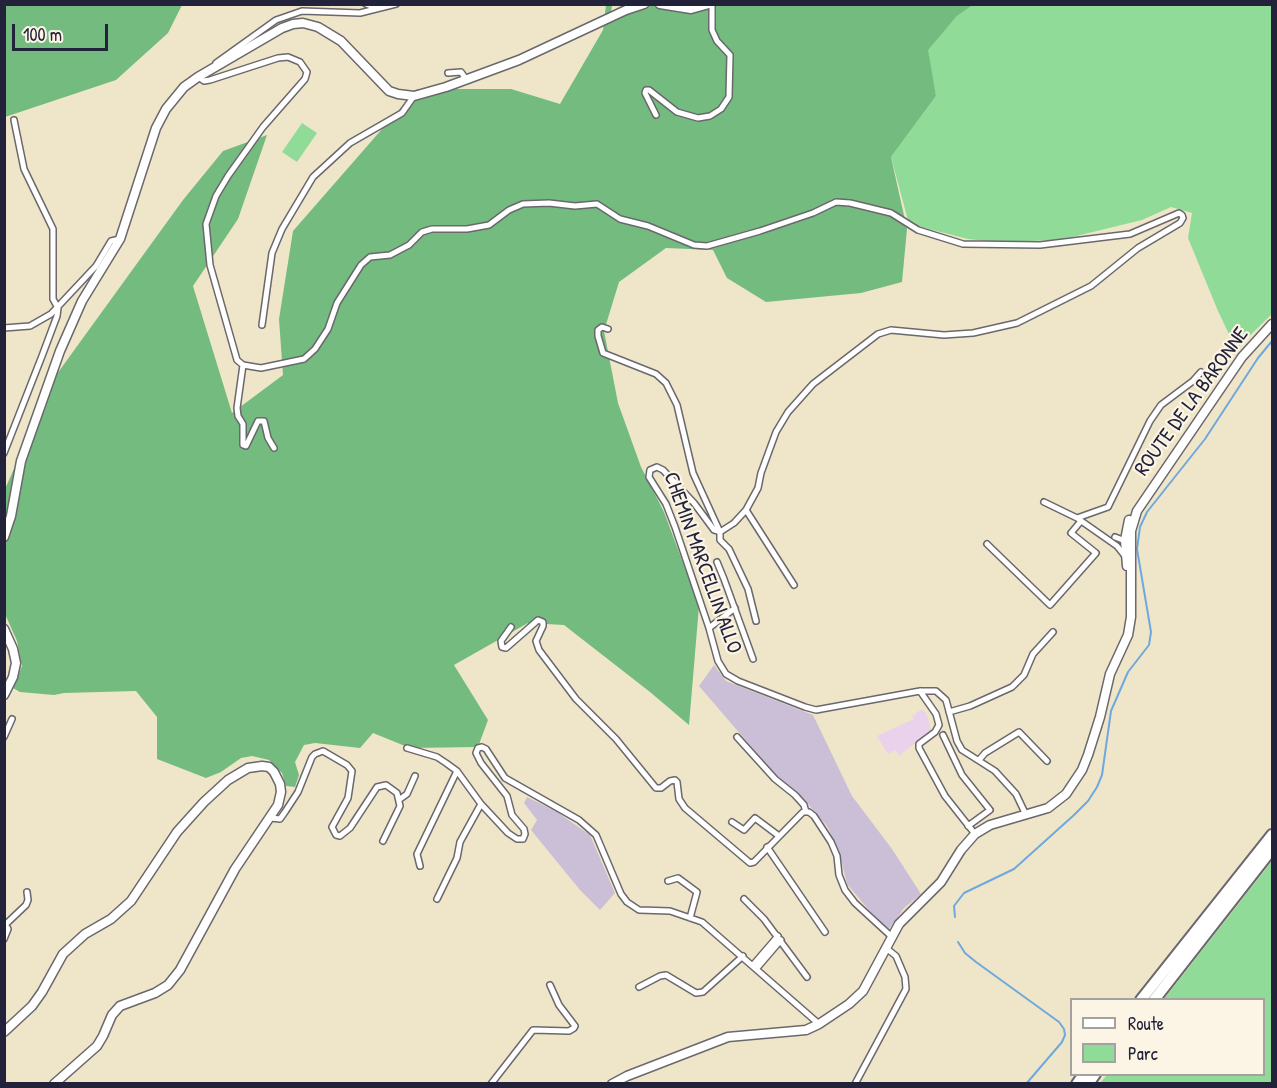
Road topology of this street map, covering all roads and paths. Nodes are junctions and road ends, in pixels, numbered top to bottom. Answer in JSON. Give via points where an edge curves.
{"nodes":[{"id":1,"x":366,"y":4,"type":"edge"},
{"id":2,"x":396,"y":4,"type":"edge"},
{"id":3,"x":645,"y":4,"type":"edge"},
{"id":4,"x":660,"y":4,"type":"edge"},
{"id":5,"x":710,"y":4,"type":"edge"},
{"id":6,"x":377,"y":9,"type":"junction"},
{"id":7,"x":215,"y":67,"type":"junction"},
{"id":8,"x":448,"y":74,"type":"dead end"},
{"id":9,"x":198,"y":77,"type":"junction"},
{"id":10,"x":466,"y":79,"type":"junction"},
{"id":11,"x":414,"y":96,"type":"junction"},
{"id":12,"x":656,"y":115,"type":"dead end"},
{"id":13,"x":14,"y":120,"type":"dead end"},
{"id":14,"x":120,"y":239,"type":"junction"},
{"id":15,"x":57,"y":308,"type":"junction"},
{"id":16,"x":1272,"y":324,"type":"edge"},
{"id":17,"x":262,"y":325,"type":"dead end"},
{"id":18,"x":4,"y":328,"type":"edge"},
{"id":19,"x":608,"y":329,"type":"dead end"},
{"id":20,"x":243,"y":365,"type":"junction"},
{"id":21,"x":1201,"y":372,"type":"dead end"},
{"id":22,"x":274,"y":448,"type":"dead end"},
{"id":23,"x":4,"y":453,"type":"edge"},
{"id":24,"x":1044,"y":502,"type":"dead end"},
{"id":25,"x":746,"y":510,"type":"junction"},
{"id":26,"x":1079,"y":520,"type":"junction"},
{"id":27,"x":720,"y":532,"type":"junction"},
{"id":28,"x":4,"y":537,"type":"edge"},
{"id":29,"x":1124,"y":538,"type":"junction"},
{"id":30,"x":987,"y":544,"type":"dead end"},
{"id":31,"x":1129,"y":560,"type":"junction"},
{"id":32,"x":717,"y":562,"type":"dead end"},
{"id":33,"x":794,"y":585,"type":"dead end"},
{"id":34,"x":735,"y":608,"type":"junction"},
{"id":35,"x":756,"y":621,"type":"dead end"},
{"id":36,"x":511,"y":627,"type":"dead end"},
{"id":37,"x":709,"y":628,"type":"junction"},
{"id":38,"x":4,"y":629,"type":"edge"},
{"id":39,"x":1053,"y":632,"type":"dead end"},
{"id":40,"x":753,"y":659,"type":"dead end"},
{"id":41,"x":920,"y":691,"type":"junction"},
{"id":42,"x":4,"y":694,"type":"edge"},
{"id":43,"x":949,"y":712,"type":"junction"},
{"id":44,"x":12,"y":719,"type":"dead end"},
{"id":45,"x":943,"y":735,"type":"dead end"},
{"id":46,"x":737,"y":736,"type":"dead end"},
{"id":47,"x":4,"y":737,"type":"edge"},
{"id":48,"x":407,"y":748,"type":"dead end"},
{"id":49,"x":979,"y":760,"type":"junction"},
{"id":50,"x":1047,"y":761,"type":"dead end"},
{"id":51,"x":457,"y":771,"type":"junction"},
{"id":52,"x":415,"y":776,"type":"dead end"},
{"id":53,"x":400,"y":799,"type":"junction"},
{"id":54,"x":481,"y":804,"type":"junction"},
{"id":55,"x":806,"y":812,"type":"junction"},
{"id":56,"x":1026,"y":815,"type":"junction"},
{"id":57,"x":271,"y":818,"type":"junction"},
{"id":58,"x":732,"y":822,"type":"dead end"},
{"id":59,"x":968,"y":826,"type":"junction"},
{"id":60,"x":975,"y":834,"type":"junction"},
{"id":61,"x":1272,"y":835,"type":"edge"},
{"id":62,"x":779,"y":836,"type":"junction"},
{"id":63,"x":383,"y":841,"type":"dead end"},
{"id":64,"x":767,"y":848,"type":"junction"},
{"id":65,"x":1272,"y":849,"type":"edge"},
{"id":66,"x":420,"y":866,"type":"dead end"},
{"id":67,"x":668,"y":881,"type":"dead end"},
{"id":68,"x":27,"y":892,"type":"dead end"},
{"id":69,"x":437,"y":899,"type":"dead end"},
{"id":70,"x":744,"y":899,"type":"dead end"},
{"id":71,"x":690,"y":918,"type":"junction"},
{"id":72,"x":5,"y":923,"type":"edge"},
{"id":73,"x":825,"y":932,"type":"dead end"},
{"id":74,"x":892,"y":937,"type":"junction"},
{"id":75,"x":779,"y":938,"type":"junction"},
{"id":76,"x":4,"y":939,"type":"edge"},
{"id":77,"x":886,"y":948,"type":"junction"},
{"id":78,"x":743,"y":956,"type":"junction"},
{"id":79,"x":755,"y":966,"type":"junction"},
{"id":80,"x":807,"y":977,"type":"dead end"},
{"id":81,"x":550,"y":985,"type":"dead end"},
{"id":82,"x":639,"y":987,"type":"dead end"},
{"id":83,"x":1142,"y":998,"type":"edge"},
{"id":84,"x":1155,"y":998,"type":"edge"},
{"id":85,"x":819,"y":1024,"type":"junction"},
{"id":86,"x":4,"y":1032,"type":"edge"},
{"id":87,"x":54,"y":1083,"type":"edge"},
{"id":88,"x":491,"y":1083,"type":"edge"},
{"id":89,"x":612,"y":1083,"type":"edge"},
{"id":90,"x":855,"y":1083,"type":"edge"}],
"edges":[{"from":1,"to":6,"type":"street"},
{"from":2,"to":6,"type":"street"},
{"from":3,"to":10,"type":"main road"},
{"from":4,"to":5,"type":"main road","via":[[691,9]]},
{"from":5,"to":12,"type":"street","via":[[712,30],[730,55],[729,97],[721,109],[698,118],[677,112],[646,90]]},
{"from":6,"to":7,"type":"street","via":[[360,13],[302,10],[276,20]]},
{"from":7,"to":9,"type":"main road"},
{"from":7,"to":11,"type":"main road","via":[[288,26],[308,24],[341,41],[386,88]]},
{"from":8,"to":10,"type":"street","via":[[461,72]]},
{"from":9,"to":14,"type":"main road","via":[[172,101],[156,128]]},
{"from":9,"to":20,"type":"street","via":[[210,80],[288,57],[300,62],[307,72],[228,176],[206,225],[210,265],[237,360]]},
{"from":10,"to":11,"type":"main road"},
{"from":11,"to":17,"type":"street","via":[[402,113],[350,143],[312,177],[272,253]]},
{"from":13,"to":15,"type":"street","via":[[24,169],[53,229],[53,299]]},
{"from":14,"to":15,"type":"street","via":[[111,241],[96,266]]},
{"from":14,"to":28,"type":"main road","via":[[81,301],[51,373],[21,461]]},
{"from":15,"to":18,"type":"street","via":[[30,326]]},
{"from":15,"to":23,"type":"street"},
{"from":16,"to":29,"type":"main road","name":"ROUTE DE LA BARONNE","via":[[1242,357],[1142,502]]},
{"from":19,"to":27,"type":"street","via":[[598,330],[603,353],[656,374],[666,383],[677,405],[693,473]]},
{"from":20,"to":22,"type":"street","via":[[237,408],[243,424],[243,445],[246,446],[258,421],[264,421]]},
{"from":20,"to":25,"type":"street","name":"CHEMIN MARCELLIN ALLO","via":[[261,368],[304,359],[328,329],[337,303],[370,257],[390,255],[432,229],[489,225],[523,204],[597,204],[620,219],[707,246],[813,213],[836,201],[891,213],[918,230],[963,244],[1040,245],[1130,234],[1179,213],[1183,218],[1091,286],[1017,324],[972,333],[944,335],[891,330],[878,334],[813,384],[788,412]]},
{"from":21,"to":26,"type":"street","via":[[1161,405],[1150,420],[1108,507]]},
{"from":24,"to":26,"type":"street"},
{"from":25,"to":27,"type":"street","name":"CHEMIN MARCELLIN ALLO"},
{"from":25,"to":33,"type":"street"},
{"from":26,"to":29,"type":"street","via":[[1104,537]]},
{"from":26,"to":30,"type":"street","via":[[1071,533],[1096,553],[1050,605]]},
{"from":27,"to":35,"type":"street","via":[[720,540],[729,549],[748,589]]},
{"from":27,"to":37,"type":"street","name":"CHEMIN MARCELLIN ALLO","via":[[714,530],[663,470],[650,470],[649,477],[675,527]]},
{"from":29,"to":31,"type":"main road","name":"ROUTE DE LA BARONNE"},
{"from":29,"to":31,"type":"street"},
{"from":31,"to":56,"type":"main road","name":"ROUTE DE LA BARONNE","via":[[1128,635],[1110,674],[1082,770],[1057,803]]},
{"from":32,"to":34,"type":"street"},
{"from":34,"to":37,"type":"street"},
{"from":34,"to":40,"type":"street"},
{"from":36,"to":64,"type":"street","via":[[501,641],[502,647],[543,621],[536,641],[539,650],[576,699],[616,739],[656,788],[675,780],[685,808],[750,863]]},
{"from":37,"to":41,"type":"street","name":"CHEMIN MARCELLIN ALLO","via":[[726,674],[805,707],[816,710]]},
{"from":38,"to":42,"type":"main road","via":[[16,663]]},
{"from":39,"to":43,"type":"street","via":[[1012,687]]},
{"from":41,"to":43,"type":"street","via":[[941,694]]},
{"from":41,"to":59,"type":"street","via":[[939,725],[919,748],[945,796]]},
{"from":43,"to":49,"type":"street","via":[[962,750]]},
{"from":44,"to":47,"type":"street"},
{"from":45,"to":59,"type":"street","via":[[962,775],[990,810]]},
{"from":46,"to":55,"type":"street","via":[[775,779],[795,795]]},
{"from":48,"to":51,"type":"street","via":[[437,757]]},
{"from":49,"to":50,"type":"street","via":[[1019,732]]},
{"from":49,"to":56,"type":"street","via":[[990,766],[1016,794]]},
{"from":51,"to":54,"type":"street"},
{"from":51,"to":66,"type":"street","via":[[417,854]]},
{"from":52,"to":53,"type":"street"},
{"from":53,"to":57,"type":"street","via":[[391,787],[377,787],[350,828],[336,835],[332,827],[348,798],[352,771],[329,753],[319,752],[312,757],[293,802],[280,819]]},
{"from":53,"to":63,"type":"street"},
{"from":54,"to":69,"type":"street","via":[[460,842],[457,858]]},
{"from":54,"to":71,"type":"street","via":[[508,832],[523,839],[524,829],[512,815],[507,796],[476,753],[482,747],[505,778],[579,820],[596,835],[627,902],[639,910],[670,910]]},
{"from":55,"to":62,"type":"street"},
{"from":55,"to":74,"type":"street","via":[[831,842],[845,890]]},
{"from":56,"to":60,"type":"main road","name":"ROUTE DE LA BARONNE","via":[[990,825]]},
{"from":57,"to":86,"type":"main road","via":[[280,792],[278,776],[269,767],[255,766],[228,780],[183,824],[131,901],[63,954],[32,1006]]},
{"from":57,"to":87,"type":"main road","via":[[235,869],[171,981],[155,993],[120,1005],[97,1046]]},
{"from":58,"to":62,"type":"street","via":[[744,831],[755,818]]},
{"from":59,"to":60,"type":"street"},
{"from":60,"to":74,"type":"main road","name":"ROUTE DE LA BARONNE","via":[[942,882],[904,917]]},
{"from":61,"to":83,"type":"highway"},
{"from":62,"to":64,"type":"street"},
{"from":64,"to":73,"type":"street"},
{"from":65,"to":84,"type":"highway"},
{"from":67,"to":71,"type":"street","via":[[678,878],[697,892]]},
{"from":68,"to":72,"type":"street","via":[[26,905]]},
{"from":70,"to":75,"type":"street"},
{"from":71,"to":78,"type":"street","via":[[702,922]]},
{"from":72,"to":76,"type":"street","via":[[8,929]]},
{"from":74,"to":77,"type":"main road","name":"ROUTE DE LA BARONNE"},
{"from":75,"to":79,"type":"street"},
{"from":75,"to":80,"type":"street"},
{"from":77,"to":85,"type":"main road","name":"ROUTE DE LA BARONNE","via":[[863,990]]},
{"from":77,"to":90,"type":"street","via":[[896,956],[907,982],[906,990]]},
{"from":78,"to":79,"type":"street"},
{"from":78,"to":82,"type":"street","via":[[704,992],[696,993],[666,975]]},
{"from":79,"to":85,"type":"street"},
{"from":81,"to":88,"type":"street","via":[[574,1028],[533,1030]]},
{"from":85,"to":89,"type":"main road","name":"ROUTE DE LA BARONNE","via":[[795,1031],[728,1037]]}]}
